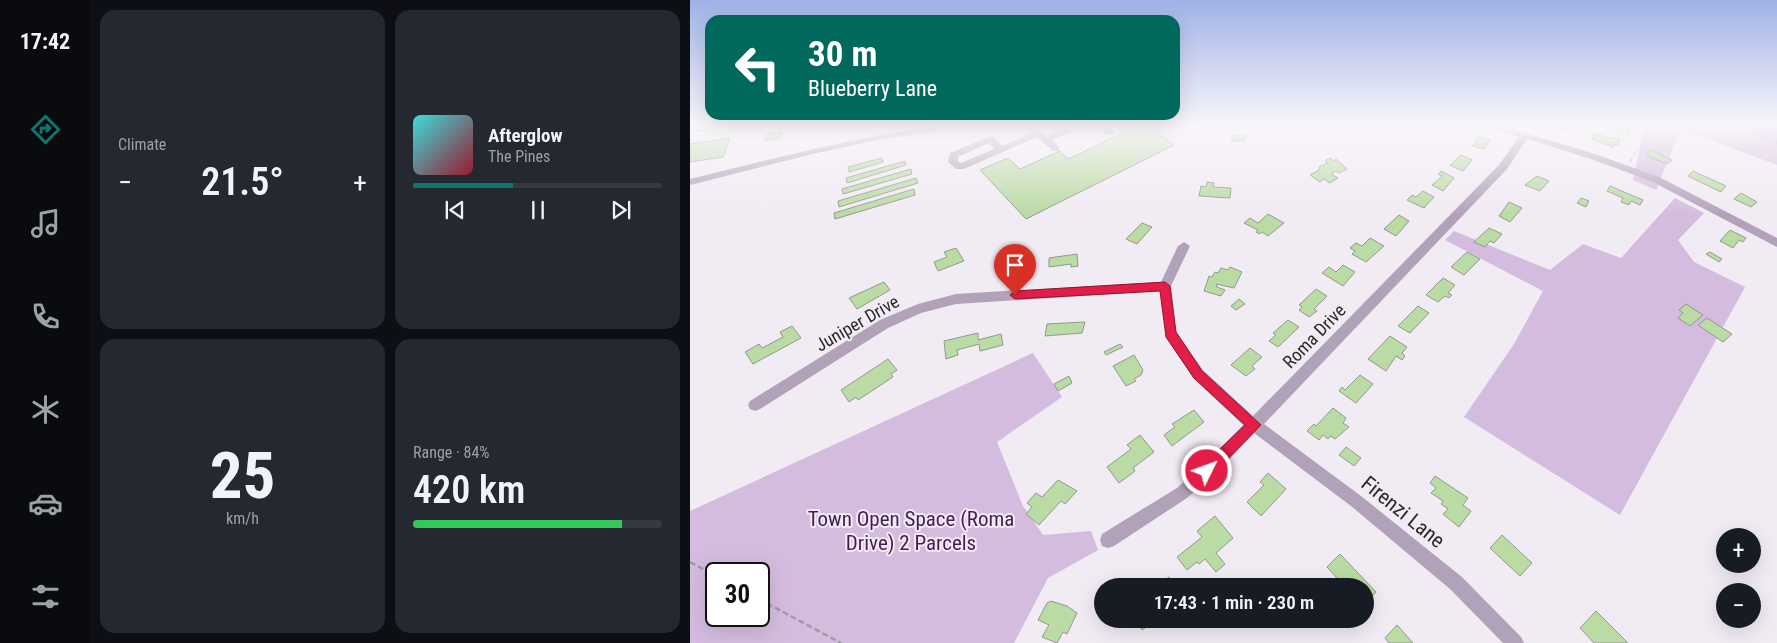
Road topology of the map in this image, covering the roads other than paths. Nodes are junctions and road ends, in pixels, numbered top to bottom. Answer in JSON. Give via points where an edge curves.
{"nodes":[{"id":1,"x":799,"y":155,"type":"edge"},
{"id":2,"x":1511,"y":155,"type":"edge"},
{"id":3,"x":1587,"y":155,"type":"edge"},
{"id":4,"x":690,"y":182,"type":"edge"},
{"id":5,"x":1777,"y":244,"type":"edge"},
{"id":6,"x":1184,"y":246,"type":"dead end"},
{"id":7,"x":1165,"y":286,"type":"junction"},
{"id":8,"x":755,"y":405,"type":"dead end"},
{"id":9,"x":1254,"y":425,"type":"junction"},
{"id":10,"x":1108,"y":540,"type":"dead end"},
{"id":11,"x":1515,"y":643,"type":"edge"}],
"edges":[{"from":1,"to":4,"type":"street"},
{"from":2,"to":9,"type":"street","name":"Roma Drive"},
{"from":3,"to":5,"type":"street","via":[[1627,168],[1708,204]]},
{"from":6,"to":7,"type":"street"},
{"from":7,"to":8,"type":"street","name":"Juniper Drive","via":[[956,299],[918,309],[884,324]]},
{"from":7,"to":9,"type":"street","name":"Firenzi Lane","via":[[1170,333],[1198,374]]},
{"from":9,"to":10,"type":"street","name":"Roma Drive","via":[[1182,493]]},
{"from":9,"to":11,"type":"street","name":"Firenzi Lane","via":[[1356,501],[1456,583]]}]}
